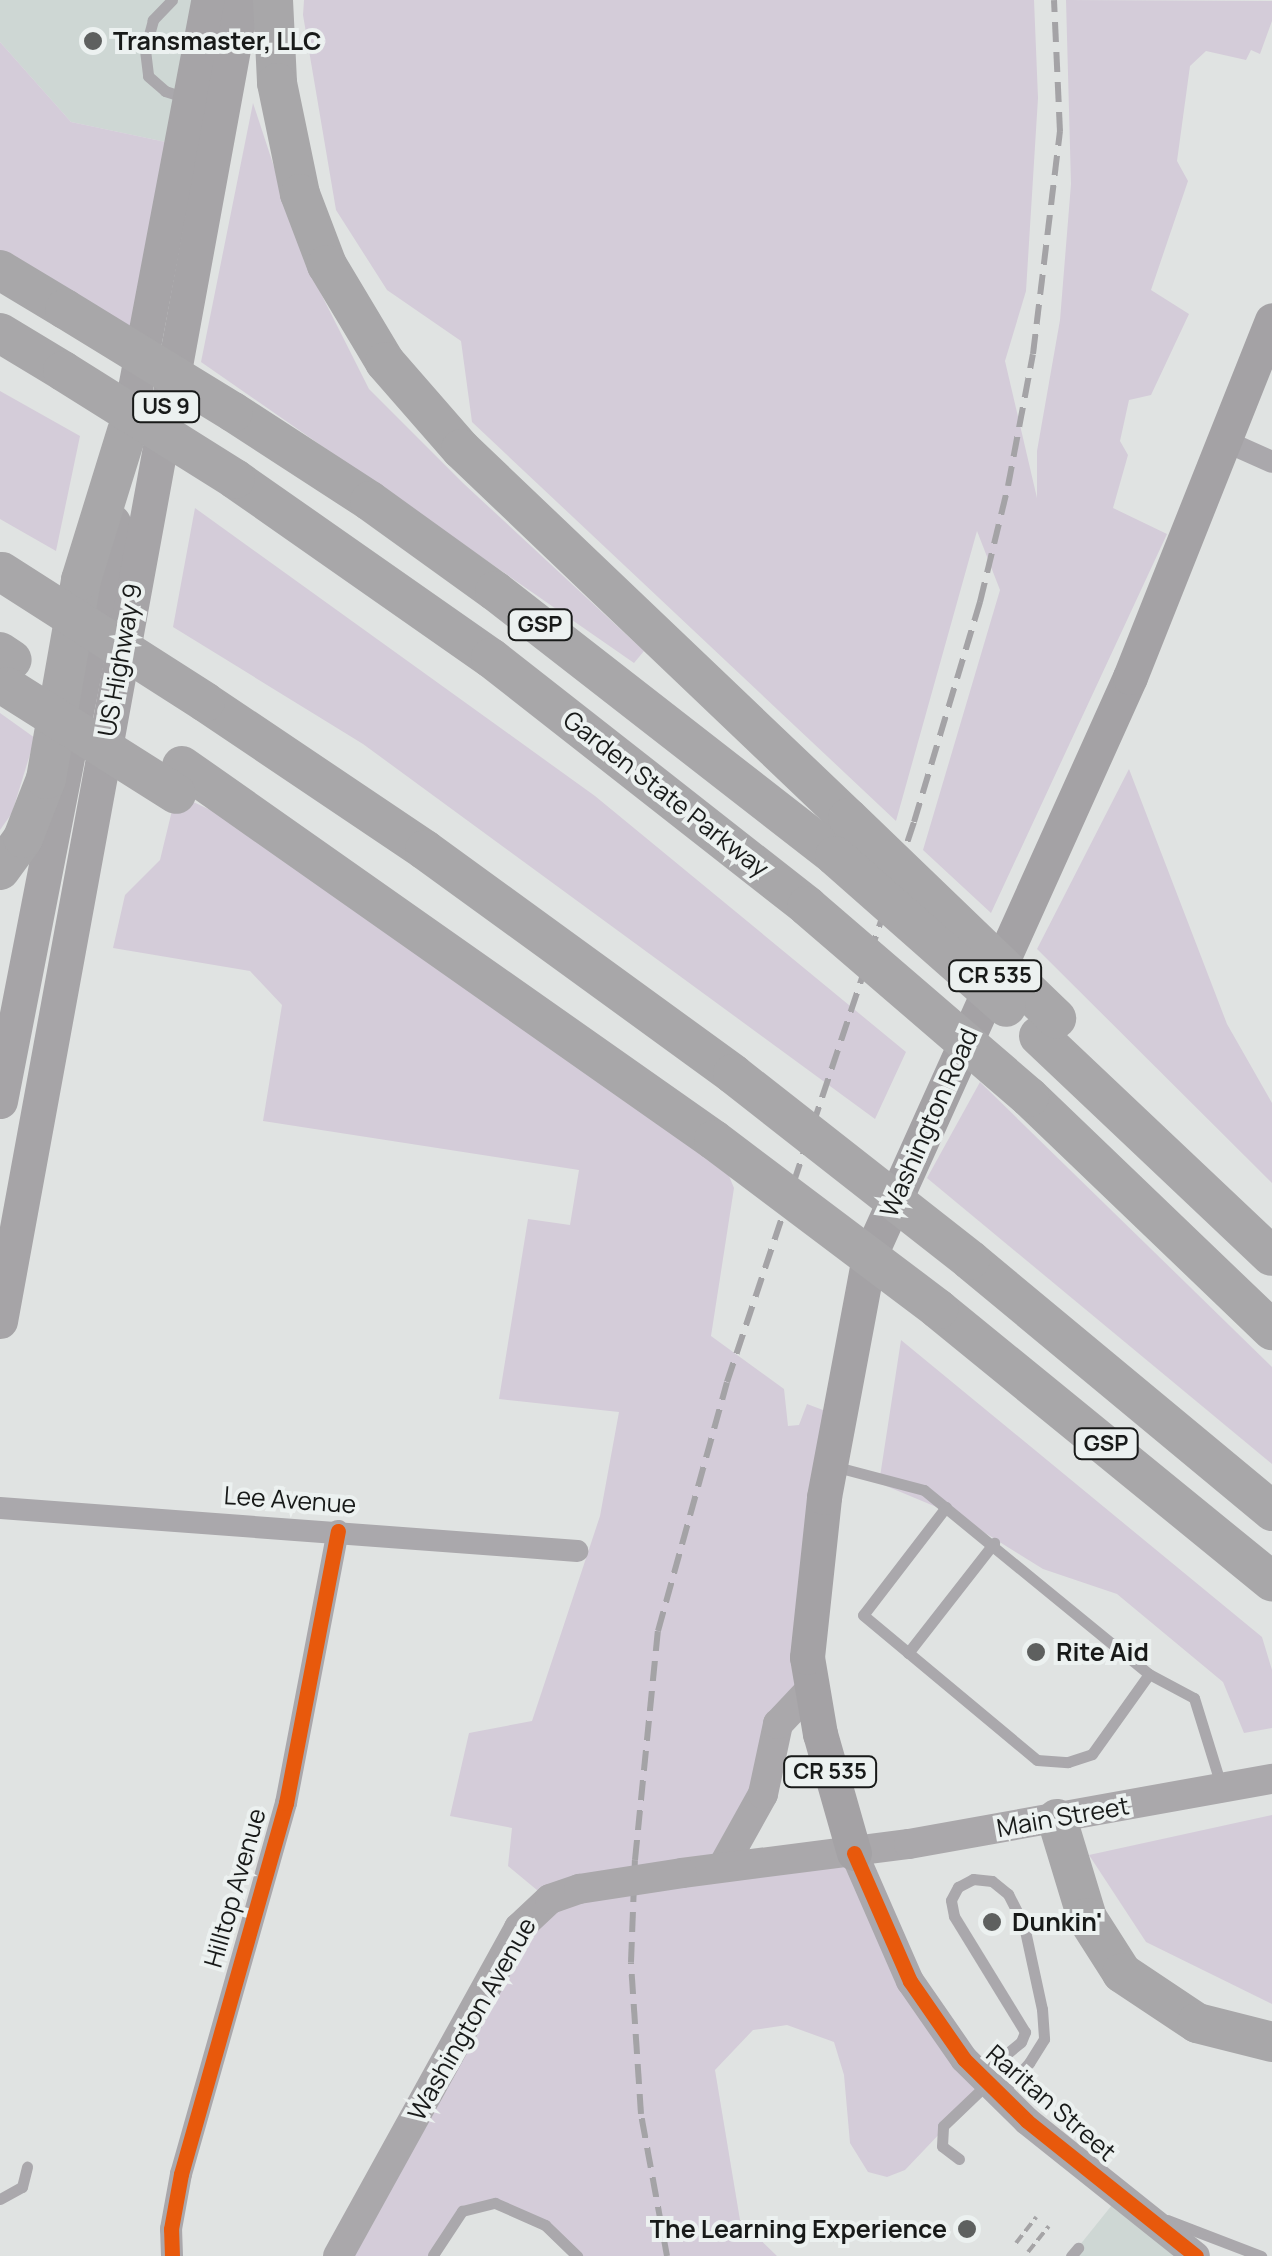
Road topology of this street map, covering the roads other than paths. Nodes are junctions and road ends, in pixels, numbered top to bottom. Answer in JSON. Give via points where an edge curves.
{"nodes":[{"id":1,"x":242,"y":0,"type":"edge"},
{"id":2,"x":273,"y":0,"type":"edge"},
{"id":3,"x":196,"y":2,"type":"edge"},
{"id":4,"x":190,"y":98,"type":"junction"},
{"id":5,"x":0,"y":270,"type":"edge"},
{"id":6,"x":1272,"y":320,"type":"edge"},
{"id":7,"x":0,"y":333,"type":"edge"},
{"id":8,"x":127,"y":432,"type":"junction"},
{"id":9,"x":1225,"y":441,"type":"junction"},
{"id":10,"x":1272,"y":462,"type":"edge"},
{"id":11,"x":1,"y":572,"type":"edge"},
{"id":12,"x":5,"y":671,"type":"edge"},
{"id":13,"x":0,"y":870,"type":"edge"},
{"id":14,"x":1047,"y":1027,"type":"junction"},
{"id":15,"x":4,"y":1048,"type":"edge"},
{"id":16,"x":0,"y":1101,"type":"edge"},
{"id":17,"x":1272,"y":1256,"type":"edge"},
{"id":18,"x":0,"y":1321,"type":"edge"},
{"id":19,"x":1272,"y":1330,"type":"edge"},
{"id":20,"x":829,"y":1464,"type":"junction"},
{"id":21,"x":946,"y":1507,"type":"junction"},
{"id":22,"x":0,"y":1508,"type":"edge"},
{"id":23,"x":1272,"y":1511,"type":"edge"},
{"id":24,"x":338,"y":1531,"type":"junction"},
{"id":25,"x":994,"y":1544,"type":"junction"},
{"id":26,"x":577,"y":1551,"type":"dead end"},
{"id":27,"x":1272,"y":1580,"type":"edge"},
{"id":28,"x":908,"y":1653,"type":"junction"},
{"id":29,"x":1149,"y":1674,"type":"junction"},
{"id":30,"x":810,"y":1690,"type":"junction"},
{"id":31,"x":1272,"y":1779,"type":"edge"},
{"id":32,"x":1222,"y":1789,"type":"junction"},
{"id":33,"x":1057,"y":1819,"type":"junction"},
{"id":34,"x":854,"y":1852,"type":"junction"},
{"id":35,"x":724,"y":1866,"type":"junction"},
{"id":36,"x":1272,"y":2042,"type":"edge"},
{"id":37,"x":988,"y":2085,"type":"junction"},
{"id":38,"x":959,"y":2159,"type":"dead end"},
{"id":39,"x":26,"y":2167,"type":"dead end"},
{"id":40,"x":0,"y":2199,"type":"edge"},
{"id":41,"x":1136,"y":2208,"type":"junction"},
{"id":42,"x":172,"y":2256,"type":"edge"},
{"id":43,"x":338,"y":2256,"type":"edge"},
{"id":44,"x":433,"y":2256,"type":"edge"},
{"id":45,"x":576,"y":2256,"type":"edge"},
{"id":46,"x":1196,"y":2256,"type":"edge"},
{"id":47,"x":1261,"y":2256,"type":"edge"}],
"edges":[{"from":1,"to":18,"type":"highway","name":"US Highway 9","number":"US 9"},
{"from":2,"to":14,"type":"highway","bridge":true,"via":[[276,83],[300,194],[327,265],[385,362],[460,449],[848,818]]},
{"from":3,"to":4,"type":"highway","name":"US Highway 9","number":"US 9"},
{"from":3,"to":4,"type":"lane","via":[[153,20],[145,50],[148,76],[165,91]]},
{"from":4,"to":8,"type":"highway","name":"US Highway 9","number":"US 9"},
{"from":5,"to":14,"type":"highway","number":"GSP","bridge":true,"via":[[233,412],[495,591]]},
{"from":6,"to":9,"type":"main road","name":"Washington Road","number":"CR 535"},
{"from":7,"to":19,"type":"highway","name":"Garden State Parkway","number":"GSP","bridge":true,"via":[[235,479],[491,658],[806,906],[1029,1097]]},
{"from":8,"to":13,"type":"highway","via":[[81,580],[46,779],[31,820]]},
{"from":8,"to":15,"type":"highway","name":"US Highway 9","number":"US 9","via":[[102,588]]},
{"from":9,"to":10,"type":"street"},
{"from":9,"to":20,"type":"main road","name":"Washington Road","number":"CR 535","via":[[1096,753],[869,1256]]},
{"from":11,"to":23,"type":"highway","number":"GSP","bridge":true,"via":[[424,850],[733,1074]]},
{"from":12,"to":27,"type":"highway","number":"GSP","bridge":true,"via":[[297,850],[714,1140],[938,1309]]},
{"from":14,"to":17,"type":"highway"},
{"from":15,"to":16,"type":"highway","name":"US Highway 9","number":"US 9"},
{"from":20,"to":21,"type":"lane","via":[[924,1490]]},
{"from":20,"to":30,"type":"main road","name":"Washington Road","number":"CR 535","via":[[807,1657]]},
{"from":21,"to":25,"type":"lane"},
{"from":21,"to":28,"type":"lane","via":[[862,1615]]},
{"from":22,"to":24,"type":"street","name":"Lee Avenue"},
{"from":24,"to":26,"type":"street","name":"Lee Avenue"},
{"from":24,"to":42,"type":"street","name":"Hilltop Avenue","via":[[286,1803],[181,2174]]},
{"from":25,"to":28,"type":"lane"},
{"from":25,"to":29,"type":"lane"},
{"from":28,"to":29,"type":"lane","via":[[1037,1760],[1068,1762],[1092,1754]]},
{"from":29,"to":32,"type":"lane","via":[[1194,1698]]},
{"from":30,"to":34,"type":"main road","name":"Washington Road","number":"CR 535"},
{"from":30,"to":35,"type":"main road","via":[[778,1724],[764,1794]]},
{"from":31,"to":32,"type":"main road","name":"Main Street"},
{"from":32,"to":33,"type":"main road","name":"Main Street"},
{"from":33,"to":34,"type":"main road","name":"Main Street"},
{"from":33,"to":36,"type":"highway","via":[[1087,1918],[1122,1973],[1197,2023]]},
{"from":34,"to":35,"type":"main road","name":"Washington Avenue"},
{"from":34,"to":37,"type":"street","name":"Raritan Street","via":[[910,1981]]},
{"from":35,"to":43,"type":"main road","name":"Washington Avenue","bridge":true,"via":[[579,1889],[550,1900],[519,1928]]},
{"from":37,"to":37,"type":"lane","via":[[1030,2063],[1044,2039],[1042,2009],[1024,1926],[1008,1894],[992,1881],[973,1879],[951,1900],[954,1916],[1025,2032]]},
{"from":37,"to":38,"type":"lane","via":[[943,2126],[942,2146]]},
{"from":37,"to":41,"type":"street","name":"Raritan Street"},
{"from":39,"to":40,"type":"lane","via":[[22,2187]]},
{"from":41,"to":46,"type":"street","name":"Raritan Street"},
{"from":41,"to":47,"type":"lane"},
{"from":44,"to":45,"type":"lane","via":[[462,2211],[496,2203],[545,2225]]}]}
